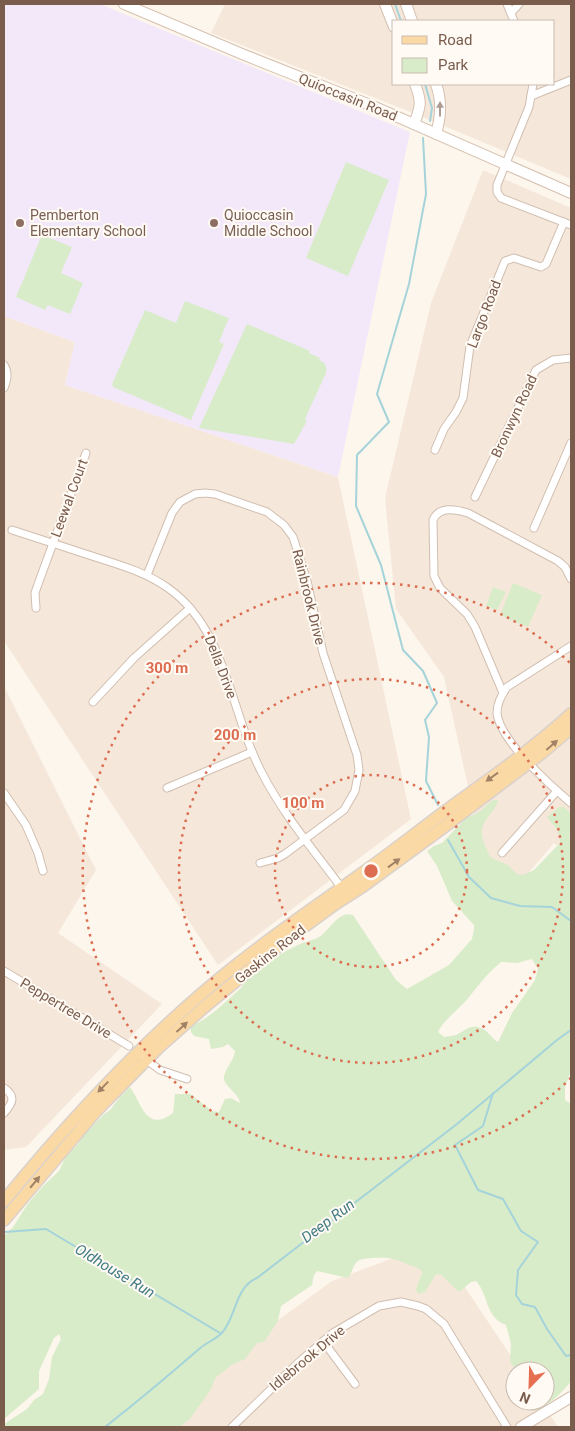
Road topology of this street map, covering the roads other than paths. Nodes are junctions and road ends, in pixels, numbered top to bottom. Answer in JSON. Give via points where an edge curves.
{"nodes":[{"id":1,"x":124,"y":4,"type":"edge"},
{"id":2,"x":385,"y":4,"type":"edge"},
{"id":3,"x":406,"y":4,"type":"edge"},
{"id":4,"x":508,"y":4,"type":"edge"},
{"id":5,"x":519,"y":4,"type":"edge"},
{"id":6,"x":511,"y":13,"type":"junction"},
{"id":7,"x":412,"y":20,"type":"edge"},
{"id":8,"x":514,"y":20,"type":"edge"},
{"id":9,"x":392,"y":22,"type":"edge"},
{"id":10,"x":571,"y":80,"type":"edge"},
{"id":11,"x":415,"y":85,"type":"edge"},
{"id":12,"x":436,"y":85,"type":"edge"},
{"id":13,"x":533,"y":85,"type":"edge"},
{"id":14,"x":531,"y":96,"type":"junction"},
{"id":15,"x":414,"y":124,"type":"junction"},
{"id":16,"x":436,"y":134,"type":"junction"},
{"id":17,"x":506,"y":164,"type":"junction"},
{"id":18,"x":571,"y":193,"type":"edge"},
{"id":19,"x":568,"y":224,"type":"edge"},
{"id":20,"x":571,"y":358,"type":"edge"},
{"id":21,"x":4,"y":365,"type":"edge"},
{"id":22,"x":4,"y":388,"type":"edge"},
{"id":23,"x":571,"y":443,"type":"edge"},
{"id":24,"x":435,"y":450,"type":"dead end"},
{"id":25,"x":86,"y":452,"type":"dead end"},
{"id":26,"x":476,"y":498,"type":"dead end"},
{"id":27,"x":534,"y":528,"type":"dead end"},
{"id":28,"x":12,"y":530,"type":"dead end"},
{"id":29,"x":53,"y":544,"type":"junction"},
{"id":30,"x":147,"y":576,"type":"junction"},
{"id":31,"x":571,"y":579,"type":"edge"},
{"id":32,"x":36,"y":608,"type":"dead end"},
{"id":33,"x":190,"y":608,"type":"junction"},
{"id":34,"x":571,"y":646,"type":"edge"},
{"id":35,"x":502,"y":693,"type":"junction"},
{"id":36,"x":93,"y":702,"type":"dead end"},
{"id":37,"x":571,"y":714,"type":"edge"},
{"id":38,"x":571,"y":728,"type":"edge"},
{"id":39,"x":252,"y":752,"type":"junction"},
{"id":40,"x":525,"y":759,"type":"junction"},
{"id":41,"x":167,"y":788,"type":"dead end"},
{"id":42,"x":557,"y":791,"type":"junction"},
{"id":43,"x":4,"y":796,"type":"edge"},
{"id":44,"x":571,"y":803,"type":"edge"},
{"id":45,"x":305,"y":838,"type":"junction"},
{"id":46,"x":502,"y":854,"type":"dead end"},
{"id":47,"x":260,"y":863,"type":"dead end"},
{"id":48,"x":43,"y":871,"type":"dead end"},
{"id":49,"x":344,"y":892,"type":"junction"},
{"id":50,"x":4,"y":971,"type":"edge"},
{"id":51,"x":138,"y":1053,"type":"junction"},
{"id":52,"x":187,"y":1079,"type":"dead end"},
{"id":53,"x":4,"y":1088,"type":"edge"},
{"id":54,"x":4,"y":1112,"type":"edge"},
{"id":55,"x":4,"y":1201,"type":"edge"},
{"id":56,"x":4,"y":1220,"type":"edge"},
{"id":57,"x":323,"y":1341,"type":"junction"},
{"id":58,"x":355,"y":1384,"type":"dead end"},
{"id":59,"x":571,"y":1397,"type":"edge"},
{"id":60,"x":232,"y":1427,"type":"edge"},
{"id":61,"x":507,"y":1427,"type":"edge"},
{"id":62,"x":521,"y":1427,"type":"edge"}],
"edges":[{"from":1,"to":15,"type":"main road","name":"Quioccasin Road"},
{"from":2,"to":9,"type":"main road"},
{"from":3,"to":7,"type":"main road"},
{"from":4,"to":6,"type":"street"},
{"from":5,"to":6,"type":"street"},
{"from":6,"to":8,"type":"street"},
{"from":10,"to":14,"type":"street"},
{"from":11,"to":15,"type":"main road","via":[[421,105]]},
{"from":16,"to":12,"type":"main road","one_way":true,"via":[[441,105]]},
{"from":13,"to":14,"type":"street"},
{"from":14,"to":17,"type":"street"},
{"from":15,"to":16,"type":"main road","name":"Quioccasin Road"},
{"from":16,"to":17,"type":"main road","name":"Quioccasin Road"},
{"from":17,"to":18,"type":"main road","name":"Quioccasin Road"},
{"from":17,"to":19,"type":"street","via":[[496,189],[499,197]]},
{"from":19,"to":24,"type":"street","name":"Largo Road","via":[[546,264],[541,267],[514,258],[505,261],[470,346],[462,398]]},
{"from":20,"to":26,"type":"street","name":"Bronwyn Road","via":[[553,360],[536,370]]},
{"from":21,"to":22,"type":"street","via":[[7,371]]},
{"from":23,"to":27,"type":"street"},
{"from":25,"to":29,"type":"street","name":"Leewal Court"},
{"from":28,"to":29,"type":"street","name":"Della Drive"},
{"from":29,"to":30,"type":"street","name":"Della Drive"},
{"from":29,"to":32,"type":"street","name":"Leewal Court","via":[[35,593]]},
{"from":30,"to":33,"type":"street","name":"Della Drive","via":[[169,588]]},
{"from":30,"to":45,"type":"street","name":"Rainbrook Drive","via":[[172,514],[180,502],[195,494],[215,494],[267,512],[293,537],[359,770],[355,791],[344,810]]},
{"from":31,"to":35,"type":"street","via":[[558,561],[468,513],[451,509],[434,516],[434,576],[440,588],[467,614],[475,627]]},
{"from":33,"to":36,"type":"street","via":[[134,658]]},
{"from":33,"to":39,"type":"street","name":"Della Drive","via":[[214,644]]},
{"from":34,"to":35,"type":"street"},
{"from":35,"to":40,"type":"street","via":[[497,714],[502,728]]},
{"from":37,"to":40,"type":"main road","name":"Gaskins Road"},
{"from":40,"to":38,"type":"main road","name":"Gaskins Road","one_way":true},
{"from":39,"to":41,"type":"street"},
{"from":39,"to":45,"type":"street","name":"Della Drive","via":[[271,791]]},
{"from":40,"to":42,"type":"street"},
{"from":40,"to":49,"type":"main road","name":"Gaskins Road"},
{"from":42,"to":44,"type":"street"},
{"from":42,"to":46,"type":"street"},
{"from":43,"to":48,"type":"street","via":[[26,825]]},
{"from":45,"to":47,"type":"street","name":"Rainbrook Drive","via":[[278,858]]},
{"from":45,"to":49,"type":"street","name":"Della Drive"},
{"from":49,"to":51,"type":"main road","name":"Gaskins Road","via":[[223,976]]},
{"from":50,"to":51,"type":"street","name":"Peppertree Drive"},
{"from":51,"to":52,"type":"street","name":"Peppertree Drive","via":[[166,1073]]},
{"from":51,"to":55,"type":"main road","name":"Gaskins Road","one_way":true,"via":[[66,1126]]},
{"from":56,"to":51,"type":"main road","name":"Gaskins Road","one_way":true,"via":[[96,1110]]},
{"from":53,"to":54,"type":"street","via":[[12,1094],[12,1099]]},
{"from":57,"to":58,"type":"street"},
{"from":57,"to":60,"type":"street","name":"Idlebrook Drive"},
{"from":57,"to":61,"type":"street","name":"Idlebrook Drive","via":[[379,1306],[400,1302],[426,1309],[444,1324]]},
{"from":59,"to":62,"type":"main road"}]}
